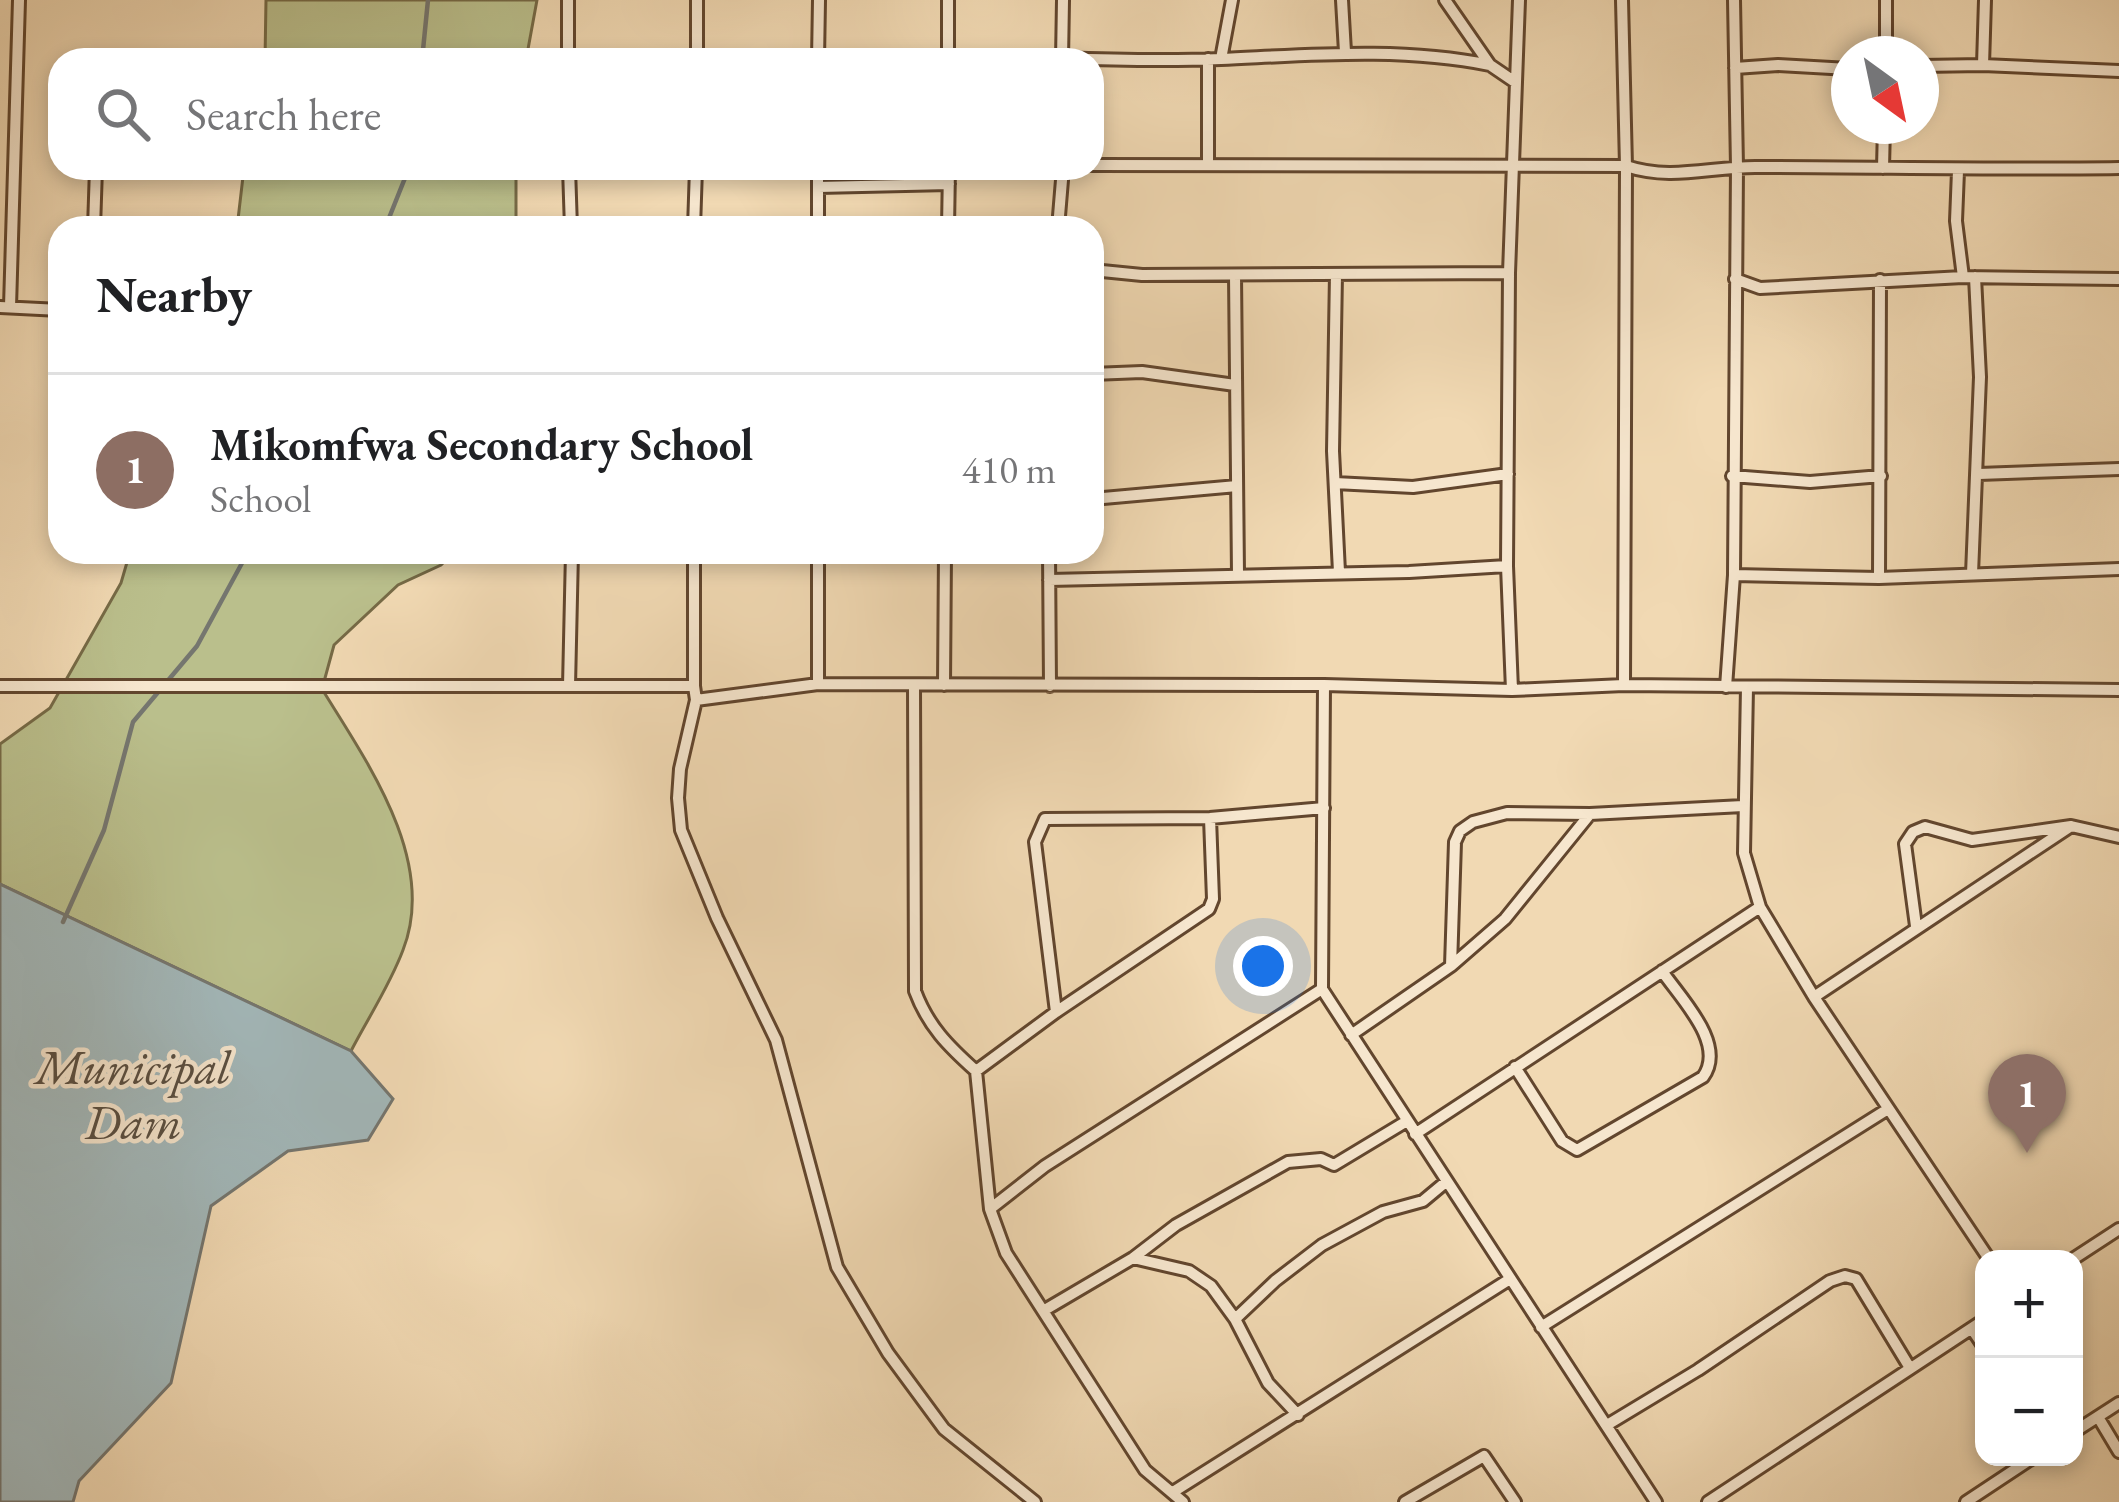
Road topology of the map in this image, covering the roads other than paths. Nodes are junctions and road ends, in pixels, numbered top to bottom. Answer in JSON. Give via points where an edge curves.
{"nodes":[{"id":1,"x":19,"y":0,"type":"edge"},
{"id":2,"x":568,"y":0,"type":"edge"},
{"id":3,"x":698,"y":0,"type":"edge"},
{"id":4,"x":819,"y":0,"type":"edge"},
{"id":5,"x":948,"y":0,"type":"edge"},
{"id":6,"x":1063,"y":0,"type":"edge"},
{"id":7,"x":1232,"y":0,"type":"edge"},
{"id":8,"x":1342,"y":0,"type":"edge"},
{"id":9,"x":1445,"y":0,"type":"edge"},
{"id":10,"x":1520,"y":0,"type":"edge"},
{"id":11,"x":1622,"y":0,"type":"edge"},
{"id":12,"x":1733,"y":0,"type":"edge"},
{"id":13,"x":1886,"y":0,"type":"edge"},
{"id":14,"x":1985,"y":0,"type":"edge"},
{"id":15,"x":1886,"y":36,"type":"edge"},
{"id":16,"x":568,"y":48,"type":"edge"},
{"id":17,"x":697,"y":48,"type":"edge"},
{"id":18,"x":818,"y":48,"type":"edge"},
{"id":19,"x":948,"y":48,"type":"edge"},
{"id":20,"x":1062,"y":48,"type":"edge"},
{"id":21,"x":1345,"y":52,"type":"junction"},
{"id":22,"x":1104,"y":59,"type":"edge"},
{"id":23,"x":1214,"y":59,"type":"junction"},
{"id":24,"x":1490,"y":65,"type":"junction"},
{"id":25,"x":1983,"y":65,"type":"junction"},
{"id":26,"x":1939,"y":66,"type":"edge"},
{"id":27,"x":1735,"y":68,"type":"junction"},
{"id":28,"x":1831,"y":68,"type":"edge"},
{"id":29,"x":2119,"y":71,"type":"edge"},
{"id":30,"x":1515,"y":82,"type":"junction"},
{"id":31,"x":1884,"y":144,"type":"edge"},
{"id":32,"x":1104,"y":164,"type":"edge"},
{"id":33,"x":1208,"y":164,"type":"junction"},
{"id":34,"x":1512,"y":164,"type":"junction"},
{"id":35,"x":1626,"y":166,"type":"junction"},
{"id":36,"x":1738,"y":167,"type":"junction"},
{"id":37,"x":1883,"y":167,"type":"junction"},
{"id":38,"x":2119,"y":168,"type":"edge"},
{"id":39,"x":1958,"y":171,"type":"junction"},
{"id":40,"x":96,"y":180,"type":"edge"},
{"id":41,"x":569,"y":180,"type":"edge"},
{"id":42,"x":696,"y":180,"type":"edge"},
{"id":43,"x":818,"y":180,"type":"edge"},
{"id":44,"x":889,"y":180,"type":"edge"},
{"id":45,"x":949,"y":180,"type":"edge"},
{"id":46,"x":1062,"y":180,"type":"edge"},
{"id":47,"x":818,"y":187,"type":"junction"},
{"id":48,"x":94,"y":216,"type":"edge"},
{"id":49,"x":571,"y":216,"type":"edge"},
{"id":50,"x":694,"y":216,"type":"edge"},
{"id":51,"x":818,"y":216,"type":"edge"},
{"id":52,"x":948,"y":216,"type":"edge"},
{"id":53,"x":1059,"y":216,"type":"edge"},
{"id":54,"x":1104,"y":270,"type":"edge"},
{"id":55,"x":1509,"y":273,"type":"junction"},
{"id":56,"x":1336,"y":274,"type":"junction"},
{"id":57,"x":1234,"y":275,"type":"junction"},
{"id":58,"x":1969,"y":277,"type":"junction"},
{"id":59,"x":1735,"y":279,"type":"junction"},
{"id":60,"x":2119,"y":279,"type":"edge"},
{"id":61,"x":1880,"y":280,"type":"junction"},
{"id":62,"x":5,"y":307,"type":"edge"},
{"id":63,"x":48,"y":309,"type":"edge"},
{"id":64,"x":1104,"y":374,"type":"edge"},
{"id":65,"x":1235,"y":385,"type":"junction"},
{"id":66,"x":2119,"y":470,"type":"edge"},
{"id":67,"x":1508,"y":474,"type":"junction"},
{"id":68,"x":1979,"y":474,"type":"junction"},
{"id":69,"x":1732,"y":476,"type":"junction"},
{"id":70,"x":1881,"y":476,"type":"junction"},
{"id":71,"x":1335,"y":484,"type":"junction"},
{"id":72,"x":1237,"y":486,"type":"junction"},
{"id":73,"x":1104,"y":498,"type":"edge"},
{"id":74,"x":572,"y":564,"type":"edge"},
{"id":75,"x":694,"y":564,"type":"edge"},
{"id":76,"x":818,"y":564,"type":"edge"},
{"id":77,"x":945,"y":564,"type":"edge"},
{"id":78,"x":1049,"y":564,"type":"edge"},
{"id":79,"x":1507,"y":566,"type":"junction"},
{"id":80,"x":2119,"y":569,"type":"edge"},
{"id":81,"x":1339,"y":572,"type":"junction"},
{"id":82,"x":1238,"y":574,"type":"junction"},
{"id":83,"x":1972,"y":574,"type":"junction"},
{"id":84,"x":1734,"y":575,"type":"junction"},
{"id":85,"x":1879,"y":578,"type":"junction"},
{"id":86,"x":1049,"y":580,"type":"junction"},
{"id":87,"x":818,"y":684,"type":"junction"},
{"id":88,"x":944,"y":685,"type":"junction"},
{"id":89,"x":1324,"y":685,"type":"junction"},
{"id":90,"x":1624,"y":685,"type":"junction"},
{"id":91,"x":0,"y":686,"type":"edge"},
{"id":92,"x":569,"y":686,"type":"junction"},
{"id":93,"x":694,"y":686,"type":"junction"},
{"id":94,"x":914,"y":686,"type":"junction"},
{"id":95,"x":1050,"y":686,"type":"junction"},
{"id":96,"x":1747,"y":687,"type":"junction"},
{"id":97,"x":1726,"y":688,"type":"junction"},
{"id":98,"x":1512,"y":690,"type":"junction"},
{"id":99,"x":2119,"y":690,"type":"edge"},
{"id":100,"x":696,"y":700,"type":"junction"},
{"id":101,"x":1743,"y":806,"type":"junction"},
{"id":102,"x":1324,"y":808,"type":"junction"},
{"id":103,"x":1590,"y":814,"type":"junction"},
{"id":104,"x":1210,"y":818,"type":"junction"},
{"id":105,"x":2071,"y":826,"type":"junction"},
{"id":106,"x":2119,"y":837,"type":"edge"},
{"id":107,"x":1760,"y":908,"type":"junction"},
{"id":108,"x":1916,"y":926,"type":"junction"},
{"id":109,"x":1450,"y":966,"type":"junction"},
{"id":110,"x":1662,"y":971,"type":"junction"},
{"id":111,"x":1322,"y":989,"type":"junction"},
{"id":112,"x":1814,"y":997,"type":"junction"},
{"id":113,"x":1057,"y":1012,"type":"junction"},
{"id":114,"x":1351,"y":1035,"type":"junction"},
{"id":115,"x":1515,"y":1067,"type":"junction"},
{"id":116,"x":976,"y":1071,"type":"junction"},
{"id":117,"x":1888,"y":1108,"type":"junction"},
{"id":118,"x":1407,"y":1121,"type":"junction"},
{"id":119,"x":1415,"y":1135,"type":"junction"},
{"id":120,"x":1447,"y":1181,"type":"junction"},
{"id":121,"x":990,"y":1209,"type":"junction"},
{"id":122,"x":2119,"y":1228,"type":"edge"},
{"id":123,"x":1983,"y":1250,"type":"edge"},
{"id":124,"x":2083,"y":1252,"type":"edge"},
{"id":125,"x":1133,"y":1258,"type":"junction"},
{"id":126,"x":1510,"y":1279,"type":"junction"},
{"id":127,"x":1043,"y":1311,"type":"junction"},
{"id":128,"x":1235,"y":1319,"type":"junction"},
{"id":129,"x":1541,"y":1327,"type":"junction"},
{"id":130,"x":1975,"y":1327,"type":"edge"},
{"id":131,"x":1972,"y":1329,"type":"junction"},
{"id":132,"x":1975,"y":1334,"type":"edge"},
{"id":133,"x":1910,"y":1368,"type":"junction"},
{"id":134,"x":2119,"y":1403,"type":"edge"},
{"id":135,"x":1298,"y":1415,"type":"junction"},
{"id":136,"x":2098,"y":1417,"type":"junction"},
{"id":137,"x":1607,"y":1425,"type":"junction"},
{"id":138,"x":2083,"y":1426,"type":"edge"},
{"id":139,"x":2119,"y":1452,"type":"edge"},
{"id":140,"x":2020,"y":1466,"type":"edge"},
{"id":141,"x":1173,"y":1492,"type":"junction"},
{"id":142,"x":1035,"y":1502,"type":"edge"},
{"id":143,"x":1183,"y":1502,"type":"edge"},
{"id":144,"x":1405,"y":1502,"type":"edge"},
{"id":145,"x":1515,"y":1502,"type":"edge"},
{"id":146,"x":1656,"y":1502,"type":"edge"},
{"id":147,"x":1708,"y":1502,"type":"edge"},
{"id":148,"x":1966,"y":1502,"type":"edge"}],
"edges":[{"from":1,"to":62,"type":"street"},
{"from":2,"to":16,"type":"street"},
{"from":3,"to":17,"type":"street"},
{"from":4,"to":18,"type":"street"},
{"from":5,"to":19,"type":"street"},
{"from":6,"to":20,"type":"street"},
{"from":7,"to":23,"type":"street"},
{"from":8,"to":21,"type":"street"},
{"from":9,"to":24,"type":"street"},
{"from":10,"to":30,"type":"street"},
{"from":11,"to":35,"type":"street"},
{"from":12,"to":27,"type":"street"},
{"from":13,"to":15,"type":"street"},
{"from":14,"to":25,"type":"street"},
{"from":21,"to":23,"type":"street"},
{"from":21,"to":24,"type":"street"},
{"from":22,"to":23,"type":"street"},
{"from":23,"to":33,"type":"street"},
{"from":24,"to":30,"type":"street"},
{"from":25,"to":26,"type":"street"},
{"from":25,"to":29,"type":"street"},
{"from":27,"to":28,"type":"street"},
{"from":27,"to":36,"type":"street"},
{"from":30,"to":34,"type":"street"},
{"from":31,"to":37,"type":"street"},
{"from":32,"to":33,"type":"street"},
{"from":33,"to":34,"type":"street"},
{"from":34,"to":35,"type":"street"},
{"from":34,"to":55,"type":"street"},
{"from":35,"to":36,"type":"street","via":[[1654,175]]},
{"from":35,"to":90,"type":"street"},
{"from":36,"to":37,"type":"street"},
{"from":36,"to":59,"type":"street"},
{"from":37,"to":39,"type":"street"},
{"from":38,"to":39,"type":"street"},
{"from":39,"to":58,"type":"street","via":[[1957,234]]},
{"from":40,"to":48,"type":"street"},
{"from":41,"to":49,"type":"street"},
{"from":42,"to":50,"type":"street"},
{"from":43,"to":47,"type":"street"},
{"from":44,"to":47,"type":"street"},
{"from":45,"to":52,"type":"street"},
{"from":46,"to":53,"type":"street"},
{"from":47,"to":51,"type":"street"},
{"from":54,"to":57,"type":"street"},
{"from":55,"to":56,"type":"street"},
{"from":55,"to":67,"type":"street"},
{"from":56,"to":57,"type":"street"},
{"from":56,"to":71,"type":"street"},
{"from":57,"to":65,"type":"street"},
{"from":58,"to":60,"type":"street"},
{"from":58,"to":61,"type":"street"},
{"from":58,"to":68,"type":"street"},
{"from":59,"to":61,"type":"street","via":[[1760,288]]},
{"from":59,"to":69,"type":"street"},
{"from":61,"to":70,"type":"street"},
{"from":62,"to":63,"type":"street"},
{"from":64,"to":65,"type":"street"},
{"from":65,"to":72,"type":"street"},
{"from":66,"to":68,"type":"street"},
{"from":67,"to":71,"type":"street","via":[[1412,487]]},
{"from":67,"to":79,"type":"street"},
{"from":68,"to":83,"type":"street"},
{"from":69,"to":70,"type":"street"},
{"from":69,"to":84,"type":"street"},
{"from":70,"to":85,"type":"street"},
{"from":71,"to":81,"type":"street"},
{"from":72,"to":73,"type":"street"},
{"from":72,"to":82,"type":"street"},
{"from":74,"to":92,"type":"street"},
{"from":75,"to":93,"type":"street"},
{"from":76,"to":87,"type":"street"},
{"from":77,"to":88,"type":"street"},
{"from":78,"to":86,"type":"street"},
{"from":79,"to":81,"type":"street"},
{"from":79,"to":98,"type":"street"},
{"from":80,"to":83,"type":"street"},
{"from":81,"to":82,"type":"street"},
{"from":82,"to":86,"type":"street"},
{"from":83,"to":85,"type":"street"},
{"from":84,"to":85,"type":"street"},
{"from":84,"to":97,"type":"street"},
{"from":86,"to":95,"type":"street"},
{"from":87,"to":94,"type":"street"},
{"from":87,"to":100,"type":"street"},
{"from":88,"to":94,"type":"street"},
{"from":88,"to":95,"type":"street"},
{"from":89,"to":95,"type":"street"},
{"from":89,"to":98,"type":"street"},
{"from":89,"to":102,"type":"street"},
{"from":90,"to":97,"type":"street"},
{"from":90,"to":98,"type":"street"},
{"from":91,"to":92,"type":"street"},
{"from":92,"to":93,"type":"street"},
{"from":93,"to":100,"type":"street"},
{"from":94,"to":116,"type":"street","via":[[915,991],[938,1036]]},
{"from":96,"to":97,"type":"street"},
{"from":96,"to":99,"type":"street"},
{"from":96,"to":101,"type":"street"},
{"from":100,"to":142,"type":"street","via":[[680,769],[681,830],[776,1040],[837,1267],[944,1429]]},
{"from":101,"to":103,"type":"street"},
{"from":101,"to":107,"type":"street","via":[[1744,854]]},
{"from":102,"to":104,"type":"street"},
{"from":102,"to":111,"type":"street"},
{"from":103,"to":109,"type":"street","via":[[1504,919]]},
{"from":103,"to":109,"type":"street","via":[[1507,813],[1460,831]]},
{"from":104,"to":113,"type":"street","via":[[1209,909]]},
{"from":104,"to":113,"type":"street","via":[[1041,823],[1034,842]]},
{"from":105,"to":106,"type":"street"},
{"from":105,"to":108,"type":"street"},
{"from":105,"to":108,"type":"street","via":[[1972,840],[1925,827],[1913,832],[1905,844]]},
{"from":107,"to":110,"type":"street"},
{"from":107,"to":112,"type":"street"},
{"from":108,"to":112,"type":"street"},
{"from":109,"to":114,"type":"street"},
{"from":110,"to":115,"type":"street"},
{"from":110,"to":115,"type":"street","via":[[1708,1041],[1712,1057],[1703,1078],[1577,1150],[1562,1141]]},
{"from":111,"to":114,"type":"street"},
{"from":111,"to":121,"type":"street"},
{"from":112,"to":117,"type":"street"},
{"from":113,"to":116,"type":"street"},
{"from":114,"to":118,"type":"street"},
{"from":115,"to":119,"type":"street"},
{"from":116,"to":121,"type":"street"},
{"from":117,"to":123,"type":"street"},
{"from":117,"to":129,"type":"street"},
{"from":118,"to":119,"type":"street"},
{"from":118,"to":125,"type":"street","via":[[1334,1166],[1288,1162]]},
{"from":119,"to":120,"type":"street"},
{"from":120,"to":126,"type":"street"},
{"from":120,"to":128,"type":"street","via":[[1423,1201],[1322,1245]]},
{"from":121,"to":127,"type":"street","via":[[1006,1253]]},
{"from":122,"to":124,"type":"street"},
{"from":125,"to":127,"type":"street"},
{"from":125,"to":128,"type":"street","via":[[1189,1271]]},
{"from":126,"to":129,"type":"street"},
{"from":126,"to":135,"type":"street"},
{"from":127,"to":141,"type":"street","via":[[1145,1470]]},
{"from":128,"to":135,"type":"street","via":[[1268,1383]]},
{"from":129,"to":137,"type":"street"},
{"from":130,"to":131,"type":"street"},
{"from":131,"to":132,"type":"street"},
{"from":131,"to":133,"type":"street"},
{"from":133,"to":137,"type":"street","via":[[1856,1279],[1845,1276]]},
{"from":133,"to":147,"type":"street"},
{"from":134,"to":136,"type":"street"},
{"from":135,"to":141,"type":"street"},
{"from":136,"to":138,"type":"street"},
{"from":136,"to":139,"type":"street"},
{"from":137,"to":146,"type":"street"},
{"from":140,"to":148,"type":"street"},
{"from":141,"to":143,"type":"street"},
{"from":144,"to":145,"type":"street","via":[[1484,1456]]}]}
